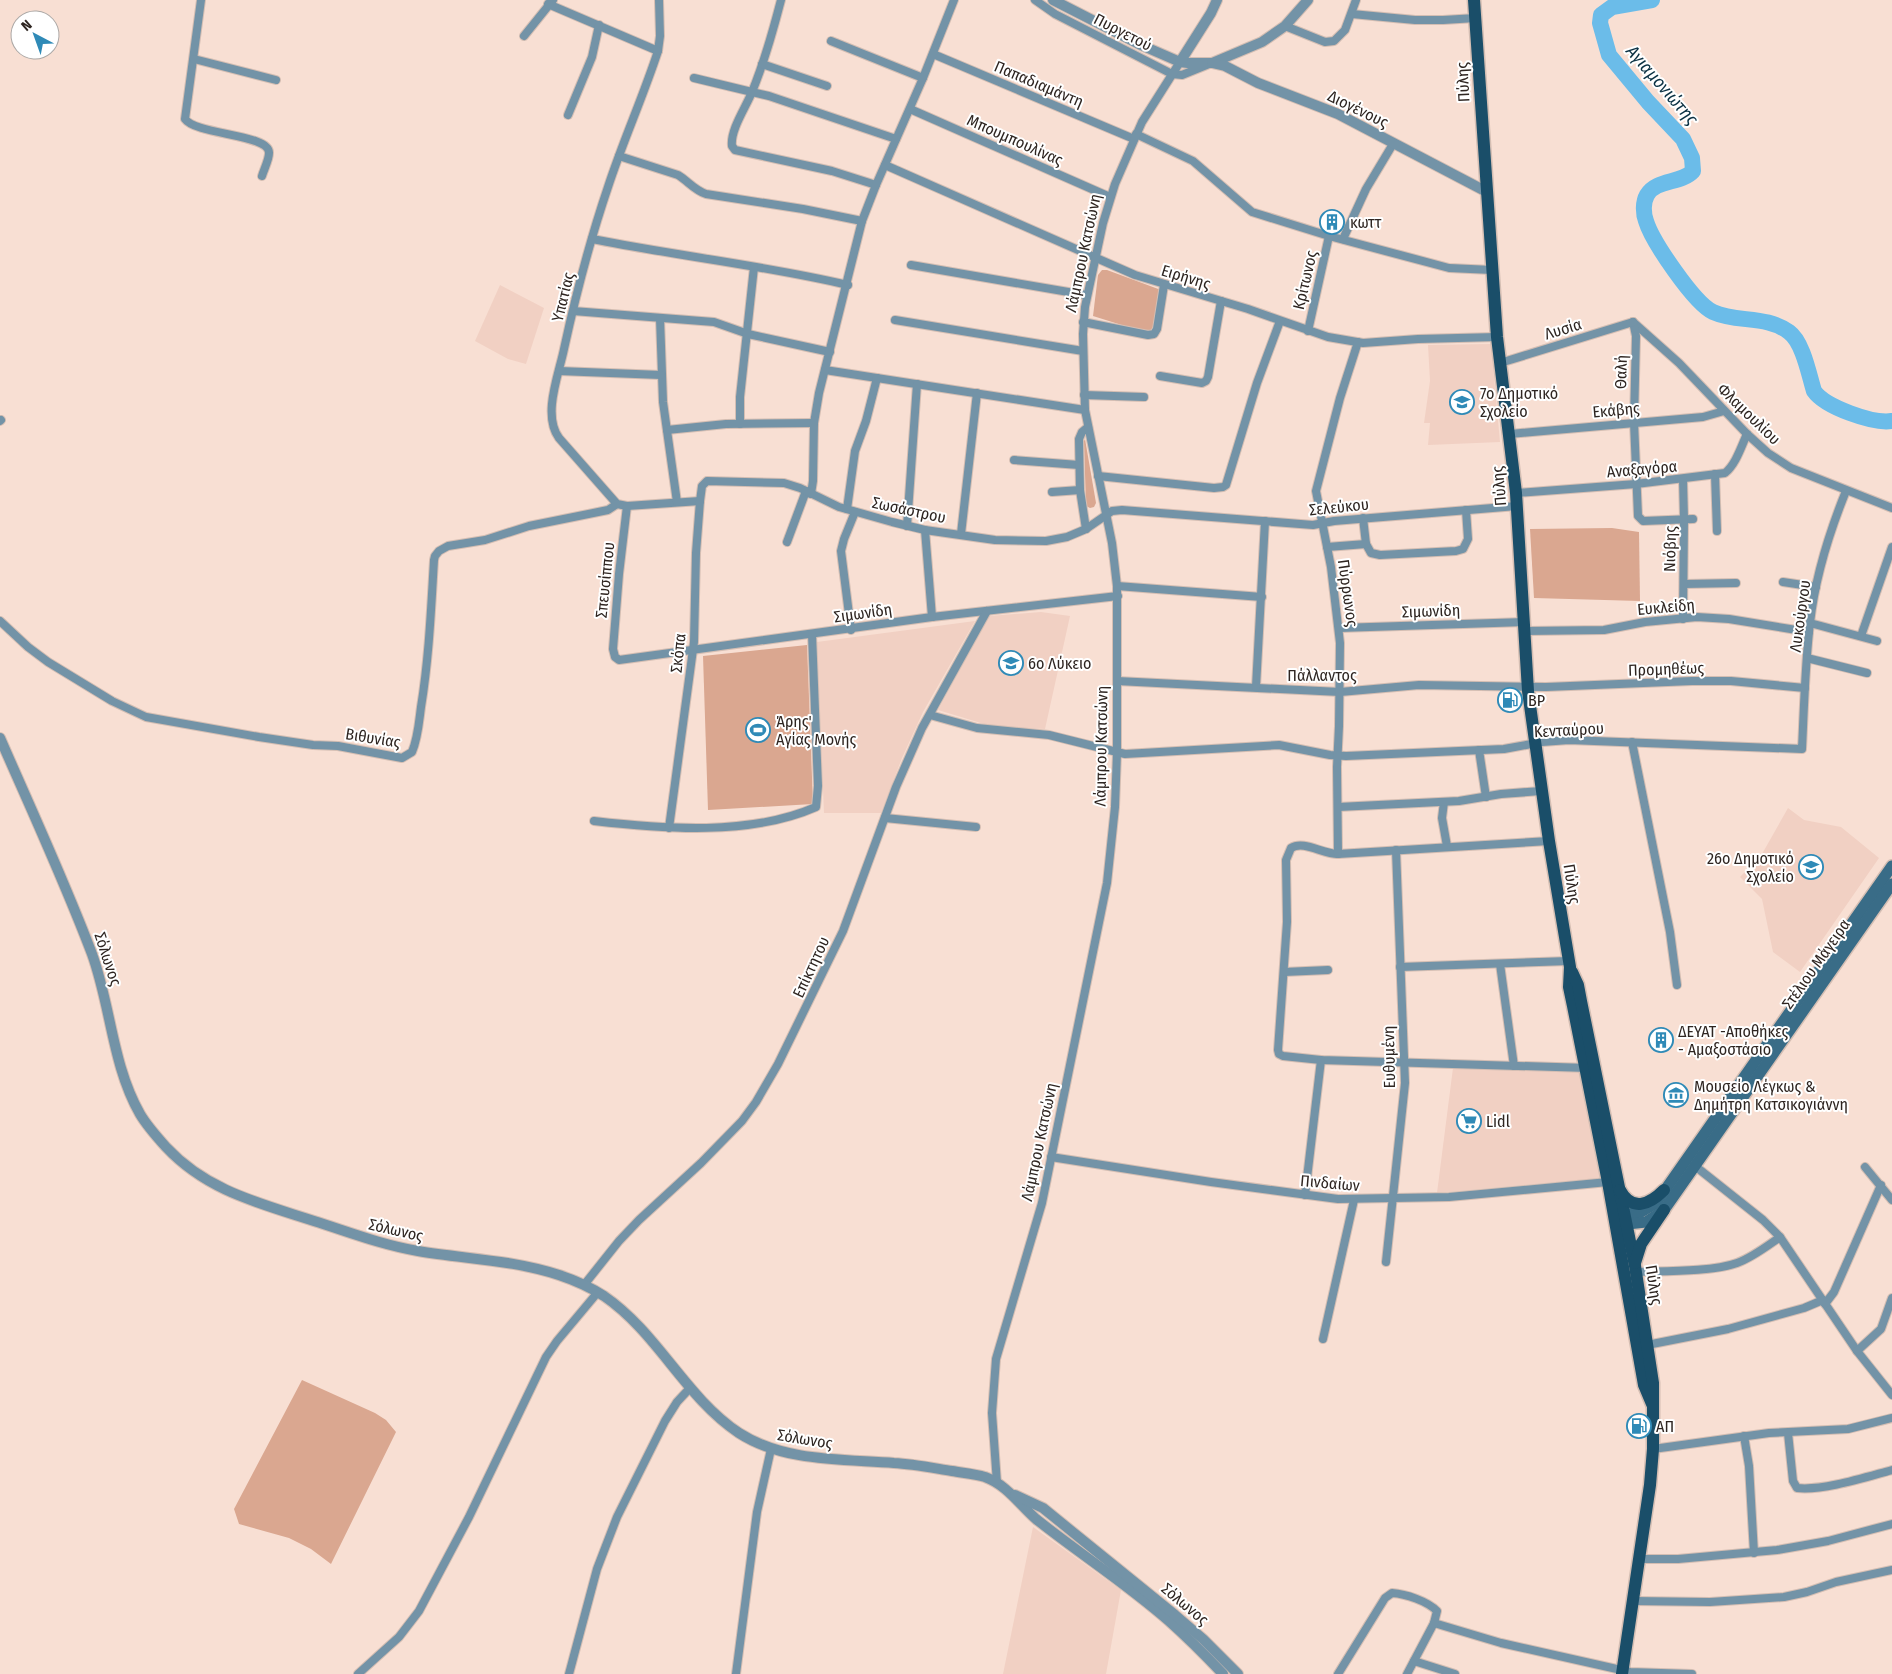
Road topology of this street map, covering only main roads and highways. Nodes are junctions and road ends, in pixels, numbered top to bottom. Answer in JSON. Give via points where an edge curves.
{"nodes":[{"id":1,"x":1474,"y":0,"type":"edge"},
{"id":2,"x":1892,"y":866,"type":"edge"},
{"id":3,"x":1892,"y":884,"type":"edge"},
{"id":4,"x":1613,"y":1184,"type":"junction"},
{"id":5,"x":1664,"y":1190,"type":"junction"},
{"id":6,"x":1664,"y":1210,"type":"junction"},
{"id":7,"x":1620,"y":1221,"type":"junction"},
{"id":8,"x":1635,"y":1269,"type":"junction"},
{"id":9,"x":1652,"y":1404,"type":"junction"},
{"id":10,"x":1623,"y":1672,"type":"edge"}],
"edges":[{"from":1,"to":4,"type":"main road","name":"Πύλης","via":[[1497,337],[1516,493],[1534,744],[1569,964],[1578,985],[1589,1068]]},
{"from":2,"to":5,"type":"main road","name":"Στέλιου Μάγειρα"},
{"from":3,"to":6,"type":"main road","name":"Στέλιου Μάγειρα"},
{"from":4,"to":5,"type":"main road","via":[[1628,1201],[1636,1204],[1649,1201]]},
{"from":4,"to":7,"type":"main road","name":"Πύλης"},
{"from":5,"to":7,"type":"main road","name":"Στέλιου Μάγειρα","via":[[1649,1209]]},
{"from":6,"to":7,"type":"main road","via":[[1646,1222]]},
{"from":6,"to":8,"type":"main road","via":[[1641,1244]]},
{"from":7,"to":8,"type":"main road","name":"Πύλης"},
{"from":7,"to":9,"type":"main road","name":"Πύλης","via":[[1644,1385]]},
{"from":8,"to":9,"type":"main road","name":"Πύλης","via":[[1653,1383]]},
{"from":9,"to":10,"type":"main road","name":"Πύλης","via":[[1653,1449]]}]}
